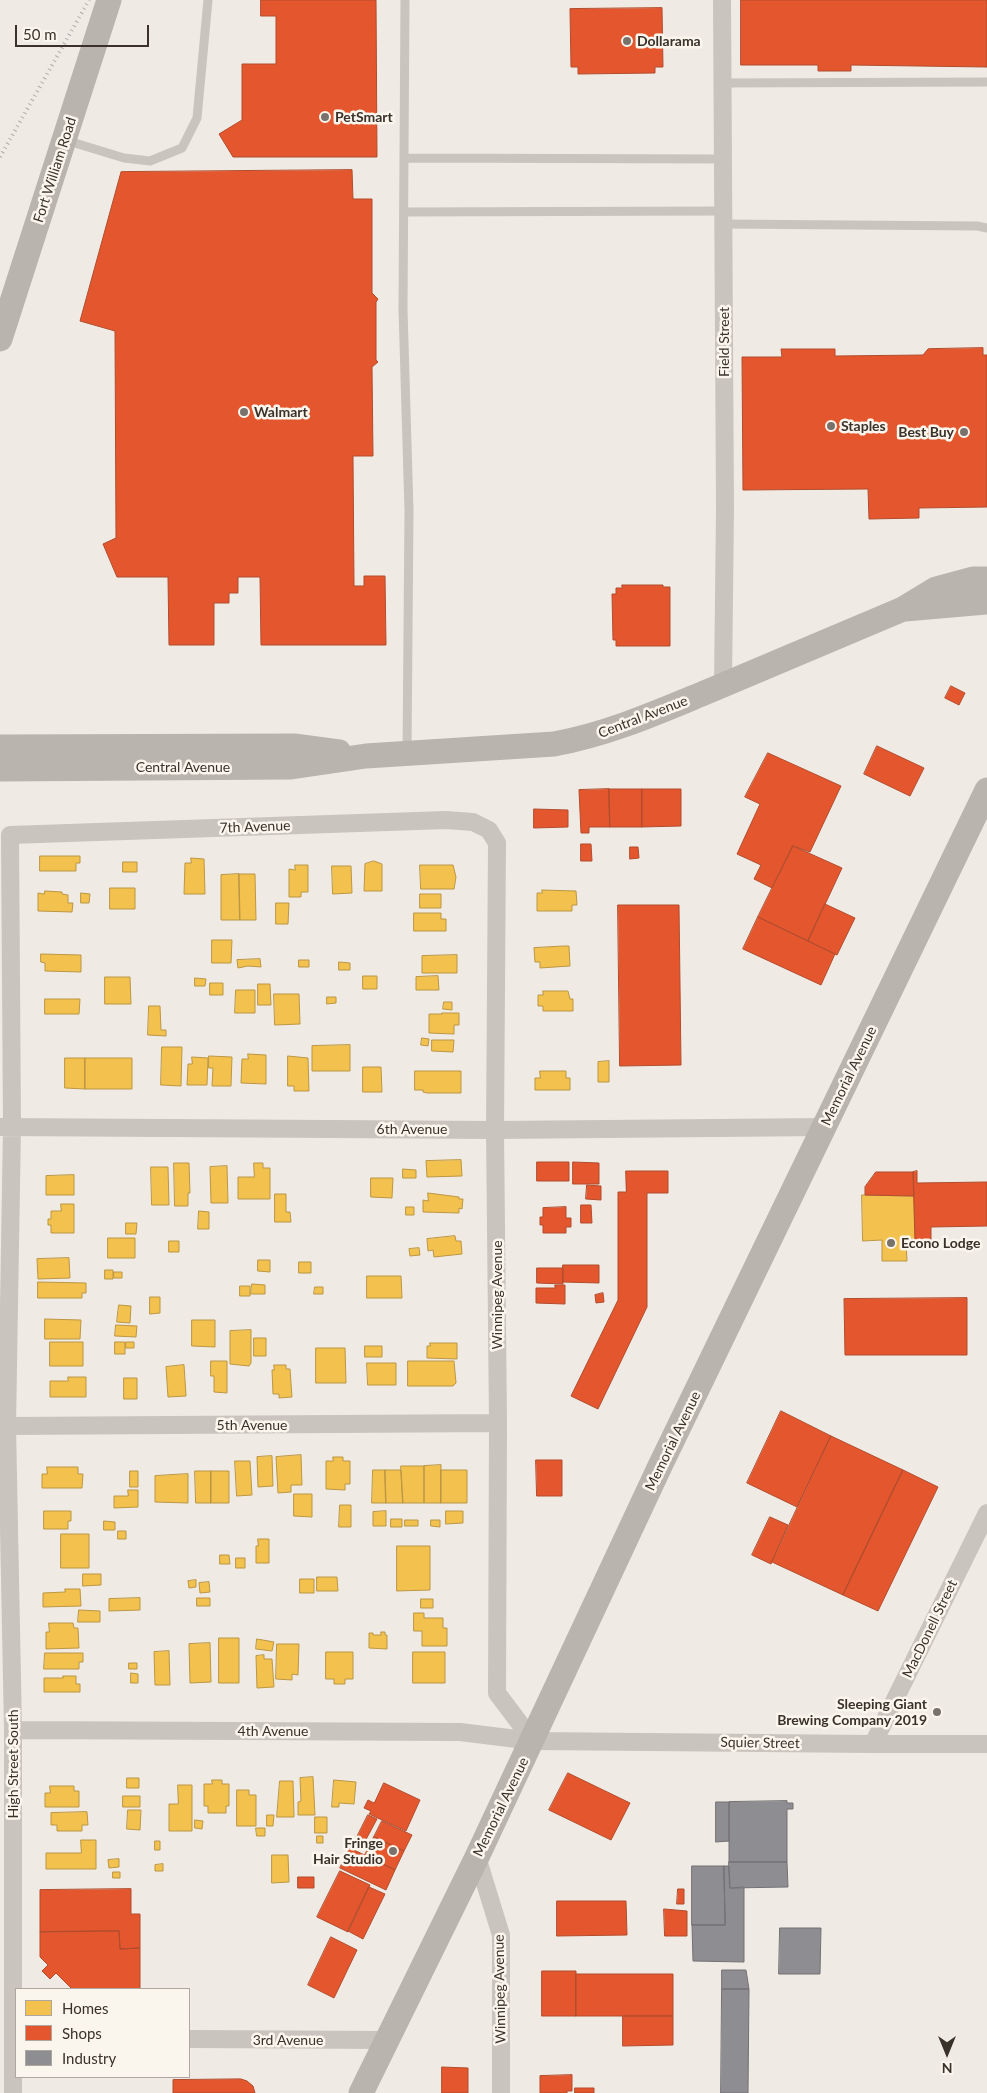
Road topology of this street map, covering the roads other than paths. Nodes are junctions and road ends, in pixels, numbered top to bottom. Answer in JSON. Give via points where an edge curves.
{"nodes":[{"id":1,"x":109,"y":0,"type":"edge"},
{"id":2,"x":208,"y":0,"type":"edge"},
{"id":3,"x":405,"y":0,"type":"edge"},
{"id":4,"x":722,"y":0,"type":"edge"},
{"id":5,"x":987,"y":82,"type":"edge"},
{"id":6,"x":722,"y":83,"type":"junction"},
{"id":7,"x":64,"y":140,"type":"junction"},
{"id":8,"x":404,"y":158,"type":"junction"},
{"id":9,"x":723,"y":160,"type":"junction"},
{"id":10,"x":404,"y":212,"type":"junction"},
{"id":11,"x":723,"y":217,"type":"junction"},
{"id":12,"x":987,"y":228,"type":"edge"},
{"id":13,"x":0,"y":339,"type":"edge"},
{"id":14,"x":982,"y":591,"type":"edge"},
{"id":15,"x":723,"y":685,"type":"junction"},
{"id":16,"x":0,"y":747,"type":"edge"},
{"id":17,"x":407,"y":755,"type":"junction"},
{"id":18,"x":366,"y":756,"type":"junction"},
{"id":19,"x":0,"y":768,"type":"edge"},
{"id":20,"x":987,"y":790,"type":"edge"},
{"id":21,"x":10,"y":835,"type":"joint"},
{"id":22,"x":494,"y":837,"type":"joint"},
{"id":23,"x":6,"y":1127,"type":"edge"},
{"id":24,"x":825,"y":1127,"type":"junction"},
{"id":25,"x":495,"y":1130,"type":"junction"},
{"id":26,"x":498,"y":1423,"type":"junction"},
{"id":27,"x":7,"y":1426,"type":"junction"},
{"id":28,"x":987,"y":1513,"type":"edge"},
{"id":29,"x":13,"y":1730,"type":"junction"},
{"id":30,"x":533,"y":1741,"type":"junction"},
{"id":31,"x":872,"y":1744,"type":"junction"},
{"id":32,"x":987,"y":1744,"type":"edge"},
{"id":33,"x":477,"y":1857,"type":"junction"},
{"id":34,"x":15,"y":2038,"type":"edge"},
{"id":35,"x":190,"y":2039,"type":"edge"},
{"id":36,"x":387,"y":2040,"type":"junction"},
{"id":37,"x":13,"y":2093,"type":"edge"},
{"id":38,"x":361,"y":2093,"type":"edge"},
{"id":39,"x":501,"y":2093,"type":"edge"}],
"edges":[{"from":1,"to":7,"type":"main road","name":"Fort William Road"},
{"from":2,"to":7,"type":"lane","via":[[197,118],[182,148],[150,161],[124,158]]},
{"from":3,"to":8,"type":"lane"},
{"from":4,"to":6,"type":"street","name":"Field Street"},
{"from":5,"to":6,"type":"lane"},
{"from":6,"to":9,"type":"street","name":"Field Street"},
{"from":7,"to":13,"type":"main road","name":"Fort William Road"},
{"from":8,"to":9,"type":"lane"},
{"from":8,"to":10,"type":"lane"},
{"from":9,"to":11,"type":"street","name":"Field Street"},
{"from":10,"to":11,"type":"lane"},
{"from":10,"to":17,"type":"lane","via":[[403,309],[409,510]]},
{"from":11,"to":12,"type":"lane"},
{"from":11,"to":15,"type":"street","name":"Field Street"},
{"from":14,"to":15,"type":"main road","name":"Central Avenue","via":[[940,607],[902,609]]},
{"from":15,"to":17,"type":"main road","name":"Central Avenue","via":[[584,739]]},
{"from":16,"to":18,"type":"main road","name":"Central Avenue","via":[[294,746]]},
{"from":17,"to":18,"type":"main road","name":"Central Avenue"},
{"from":18,"to":19,"type":"main road","name":"Central Avenue","via":[[291,767]]},
{"from":20,"to":24,"type":"main road","name":"Memorial Avenue"},
{"from":21,"to":22,"type":"street","name":"7th Avenue","via":[[446,820],[473,822],[489,830]]},
{"from":21,"to":23,"type":"street","name":"High Street South"},
{"from":22,"to":25,"type":"street","name":"Winnipeg Avenue","via":[[497,843]]},
{"from":23,"to":25,"type":"street","name":"6th Avenue"},
{"from":23,"to":27,"type":"street","name":"High Street South"},
{"from":24,"to":25,"type":"street","name":"6th Avenue"},
{"from":24,"to":30,"type":"main road","name":"Memorial Avenue","via":[[660,1466]]},
{"from":25,"to":26,"type":"street","name":"Winnipeg Avenue"},
{"from":26,"to":27,"type":"street","name":"5th Avenue"},
{"from":26,"to":30,"type":"street","name":"Winnipeg Avenue","via":[[497,1693]]},
{"from":27,"to":29,"type":"street","name":"High Street South"},
{"from":28,"to":31,"type":"street","name":"MacDonell Street"},
{"from":29,"to":30,"type":"street","name":"4th Avenue","via":[[460,1732]]},
{"from":29,"to":34,"type":"street","name":"High Street South"},
{"from":30,"to":31,"type":"street","name":"Squier Street"},
{"from":30,"to":33,"type":"main road","name":"Memorial Avenue"},
{"from":31,"to":32,"type":"street","name":"Squier Street"},
{"from":33,"to":36,"type":"main road","name":"Memorial Avenue"},
{"from":33,"to":39,"type":"street","name":"Winnipeg Avenue","via":[[501,1935]]},
{"from":34,"to":37,"type":"street","name":"High Street South"},
{"from":35,"to":36,"type":"street","name":"3rd Avenue"},
{"from":36,"to":38,"type":"main road","name":"Memorial Avenue"}]}
